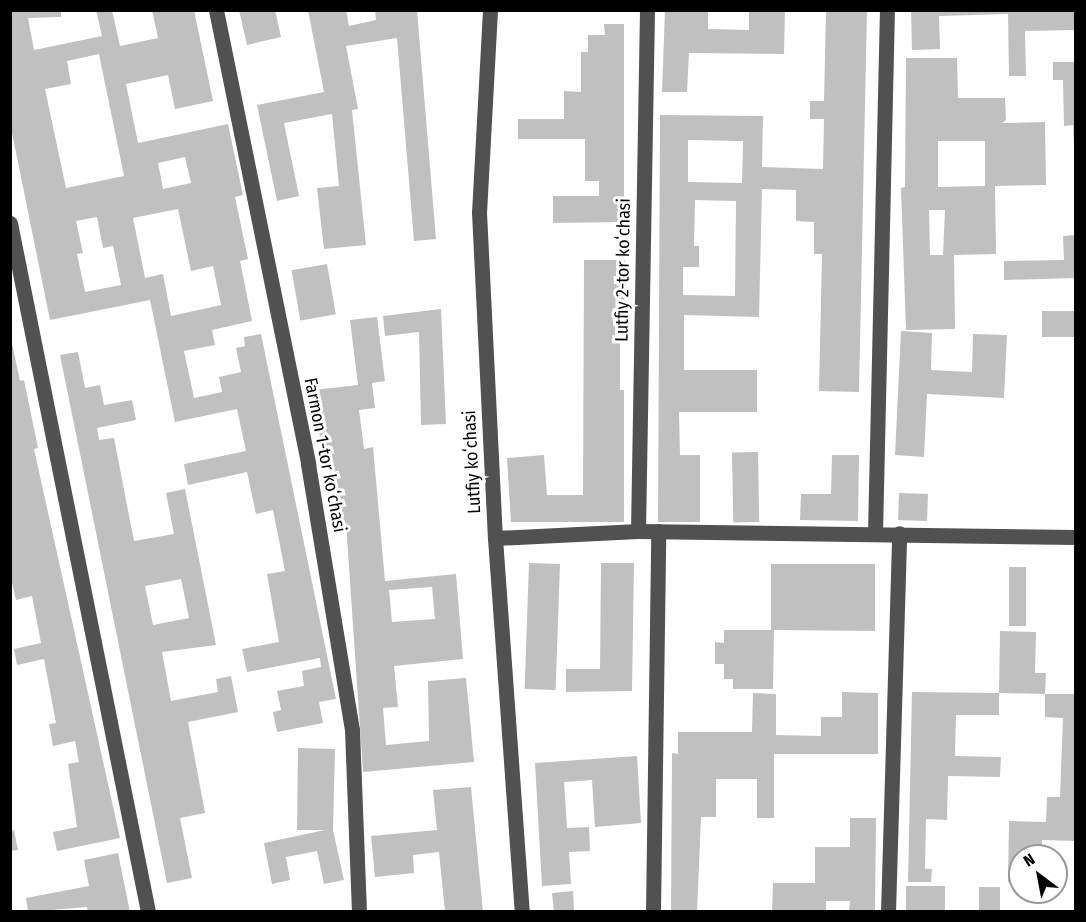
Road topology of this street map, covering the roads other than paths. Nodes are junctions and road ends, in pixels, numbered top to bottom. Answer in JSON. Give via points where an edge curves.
{"nodes":[{"id":1,"x":216,"y":10,"type":"edge"},
{"id":2,"x":490,"y":10,"type":"edge"},
{"id":3,"x":647,"y":10,"type":"edge"},
{"id":4,"x":887,"y":10,"type":"edge"},
{"id":5,"x":10,"y":223,"type":"edge"},
{"id":6,"x":638,"y":531,"type":"junction"},
{"id":7,"x":658,"y":531,"type":"junction"},
{"id":8,"x":875,"y":532,"type":"junction"},
{"id":9,"x":899,"y":532,"type":"junction"},
{"id":10,"x":1076,"y":537,"type":"edge"},
{"id":11,"x":495,"y":538,"type":"junction"},
{"id":12,"x":148,"y":912,"type":"edge"},
{"id":13,"x":359,"y":912,"type":"edge"},
{"id":14,"x":522,"y":912,"type":"edge"},
{"id":15,"x":653,"y":912,"type":"edge"},
{"id":16,"x":888,"y":912,"type":"edge"}],
"edges":[{"from":1,"to":13,"type":"street","name":"Farmon 1-tor koʻchasi","via":[[308,464],[352,730]]},
{"from":2,"to":11,"type":"street","name":"Lutfiy koʻchasi","via":[[478,212]]},
{"from":3,"to":6,"type":"street","name":"Lutfiy 2-tor koʻchasi"},
{"from":4,"to":8,"type":"street"},
{"from":5,"to":12,"type":"street"},
{"from":6,"to":7,"type":"street"},
{"from":6,"to":11,"type":"street"},
{"from":7,"to":8,"type":"street"},
{"from":7,"to":15,"type":"street"},
{"from":8,"to":9,"type":"street"},
{"from":9,"to":10,"type":"street"},
{"from":9,"to":16,"type":"street"},
{"from":11,"to":14,"type":"street","name":"Lutfiy koʻchasi"}]}
